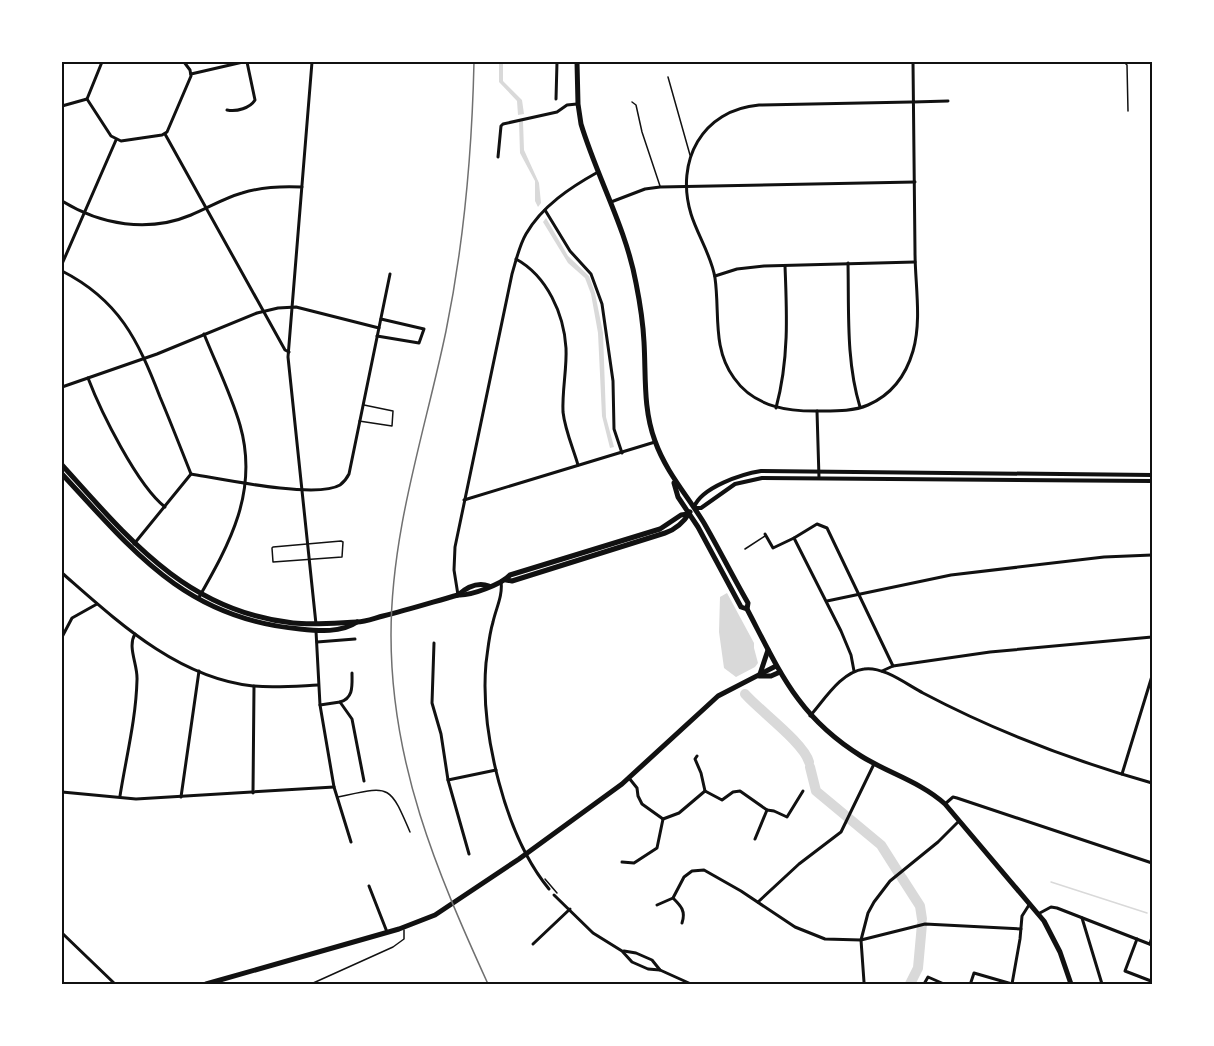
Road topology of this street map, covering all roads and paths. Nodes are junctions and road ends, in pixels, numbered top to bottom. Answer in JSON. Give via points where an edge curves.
{"nodes":[{"id":1,"x":102,"y":62,"type":"edge"},
{"id":2,"x":184,"y":62,"type":"edge"},
{"id":3,"x":245,"y":62,"type":"edge"},
{"id":4,"x":312,"y":62,"type":"edge"},
{"id":5,"x":557,"y":62,"type":"edge"},
{"id":6,"x":577,"y":62,"type":"edge"},
{"id":7,"x":913,"y":62,"type":"edge"},
{"id":8,"x":1124,"y":62,"type":"edge"},
{"id":9,"x":191,"y":74,"type":"junction"},
{"id":10,"x":668,"y":77,"type":"dead end"},
{"id":11,"x":87,"y":99,"type":"junction"},
{"id":12,"x":556,"y":99,"type":"dead end"},
{"id":13,"x":948,"y":101,"type":"dead end"},
{"id":14,"x":632,"y":102,"type":"dead end"},
{"id":15,"x":914,"y":102,"type":"junction"},
{"id":16,"x":578,"y":104,"type":"junction"},
{"id":17,"x":62,"y":106,"type":"edge"},
{"id":18,"x":227,"y":110,"type":"dead end"},
{"id":19,"x":1128,"y":111,"type":"dead end"},
{"id":20,"x":165,"y":134,"type":"junction"},
{"id":21,"x":116,"y":140,"type":"junction"},
{"id":22,"x":498,"y":157,"type":"dead end"},
{"id":23,"x":691,"y":159,"type":"junction"},
{"id":24,"x":598,"y":172,"type":"junction"},
{"id":25,"x":915,"y":182,"type":"junction"},
{"id":26,"x":688,"y":186,"type":"junction"},
{"id":27,"x":302,"y":187,"type":"junction"},
{"id":28,"x":660,"y":187,"type":"junction"},
{"id":29,"x":62,"y":201,"type":"edge"},
{"id":30,"x":609,"y":202,"type":"junction"},
{"id":31,"x":206,"y":208,"type":"junction"},
{"id":32,"x":545,"y":209,"type":"junction"},
{"id":33,"x":84,"y":213,"type":"junction"},
{"id":34,"x":516,"y":259,"type":"junction"},
{"id":35,"x":915,"y":262,"type":"junction"},
{"id":36,"x":848,"y":263,"type":"junction"},
{"id":37,"x":62,"y":264,"type":"edge"},
{"id":38,"x":785,"y":266,"type":"junction"},
{"id":39,"x":62,"y":271,"type":"edge"},
{"id":40,"x":390,"y":274,"type":"dead end"},
{"id":41,"x":715,"y":276,"type":"junction"},
{"id":42,"x":292,"y":306,"type":"junction"},
{"id":43,"x":264,"y":311,"type":"junction"},
{"id":44,"x":381,"y":319,"type":"junction"},
{"id":45,"x":379,"y":328,"type":"junction"},
{"id":46,"x":204,"y":334,"type":"junction"},
{"id":47,"x":377,"y":336,"type":"junction"},
{"id":48,"x":289,"y":352,"type":"junction"},
{"id":49,"x":145,"y":359,"type":"junction"},
{"id":50,"x":88,"y":378,"type":"junction"},
{"id":51,"x":62,"y":387,"type":"edge"},
{"id":52,"x":363,"y":404,"type":"junction"},
{"id":53,"x":776,"y":408,"type":"junction"},
{"id":54,"x":861,"y":408,"type":"junction"},
{"id":55,"x":818,"y":411,"type":"junction"},
{"id":56,"x":359,"y":421,"type":"junction"},
{"id":57,"x":655,"y":442,"type":"junction"},
{"id":58,"x":622,"y":453,"type":"junction"},
{"id":59,"x":62,"y":465,"type":"edge"},
{"id":60,"x":578,"y":465,"type":"junction"},
{"id":61,"x":819,"y":472,"type":"junction"},
{"id":62,"x":62,"y":474,"type":"edge"},
{"id":63,"x":191,"y":474,"type":"junction"},
{"id":64,"x":1152,"y":475,"type":"edge"},
{"id":65,"x":819,"y":478,"type":"junction"},
{"id":66,"x":1152,"y":481,"type":"edge"},
{"id":67,"x":674,"y":482,"type":"junction"},
{"id":68,"x":246,"y":483,"type":"junction"},
{"id":69,"x":78,"y":487,"type":"junction"},
{"id":70,"x":303,"y":491,"type":"junction"},
{"id":71,"x":464,"y":500,"type":"junction"},
{"id":72,"x":165,"y":507,"type":"junction"},
{"id":73,"x":694,"y":508,"type":"junction"},
{"id":74,"x":688,"y":514,"type":"junction"},
{"id":75,"x":766,"y":535,"type":"joint"},
{"id":76,"x":794,"y":538,"type":"junction"},
{"id":77,"x":307,"y":544,"type":"junction"},
{"id":78,"x":133,"y":545,"type":"junction"},
{"id":79,"x":745,"y":549,"type":"dead end"},
{"id":80,"x":1152,"y":555,"type":"edge"},
{"id":81,"x":308,"y":560,"type":"junction"},
{"id":82,"x":62,"y":573,"type":"edge"},
{"id":83,"x":503,"y":581,"type":"junction"},
{"id":84,"x":858,"y":594,"type":"junction"},
{"id":85,"x":458,"y":595,"type":"junction"},
{"id":86,"x":199,"y":597,"type":"junction"},
{"id":87,"x":827,"y":602,"type":"junction"},
{"id":88,"x":97,"y":604,"type":"junction"},
{"id":89,"x":747,"y":609,"type":"junction"},
{"id":90,"x":316,"y":627,"type":"junction"},
{"id":91,"x":135,"y":634,"type":"junction"},
{"id":92,"x":62,"y":637,"type":"edge"},
{"id":93,"x":1152,"y":637,"type":"edge"},
{"id":94,"x":355,"y":639,"type":"dead end"},
{"id":95,"x":317,"y":642,"type":"junction"},
{"id":96,"x":434,"y":643,"type":"dead end"},
{"id":97,"x":768,"y":650,"type":"junction"},
{"id":98,"x":893,"y":666,"type":"junction"},
{"id":99,"x":778,"y":669,"type":"junction"},
{"id":100,"x":199,"y":671,"type":"junction"},
{"id":101,"x":854,"y":671,"type":"junction"},
{"id":102,"x":882,"y":671,"type":"junction"},
{"id":103,"x":352,"y":673,"type":"dead end"},
{"id":104,"x":759,"y":675,"type":"junction"},
{"id":105,"x":1152,"y":676,"type":"edge"},
{"id":106,"x":318,"y":685,"type":"junction"},
{"id":107,"x":254,"y":686,"type":"junction"},
{"id":108,"x":340,"y":702,"type":"junction"},
{"id":109,"x":320,"y":705,"type":"junction"},
{"id":110,"x":810,"y":716,"type":"junction"},
{"id":111,"x":697,"y":756,"type":"dead end"},
{"id":112,"x":875,"y":763,"type":"junction"},
{"id":113,"x":497,"y":770,"type":"junction"},
{"id":114,"x":1122,"y":775,"type":"junction"},
{"id":115,"x":629,"y":778,"type":"junction"},
{"id":116,"x":448,"y":780,"type":"junction"},
{"id":117,"x":364,"y":781,"type":"dead end"},
{"id":118,"x":1152,"y":783,"type":"edge"},
{"id":119,"x":334,"y":787,"type":"junction"},
{"id":120,"x":803,"y":790,"type":"dead end"},
{"id":121,"x":705,"y":791,"type":"junction"},
{"id":122,"x":62,"y":792,"type":"edge"},
{"id":123,"x":253,"y":793,"type":"junction"},
{"id":124,"x":120,"y":796,"type":"junction"},
{"id":125,"x":181,"y":797,"type":"junction"},
{"id":126,"x":338,"y":797,"type":"junction"},
{"id":127,"x":945,"y":804,"type":"junction"},
{"id":128,"x":767,"y":810,"type":"junction"},
{"id":129,"x":663,"y":819,"type":"junction"},
{"id":130,"x":959,"y":821,"type":"junction"},
{"id":131,"x":410,"y":832,"type":"dead end"},
{"id":132,"x":755,"y":839,"type":"dead end"},
{"id":133,"x":351,"y":842,"type":"dead end"},
{"id":134,"x":469,"y":854,"type":"dead end"},
{"id":135,"x":526,"y":854,"type":"junction"},
{"id":136,"x":622,"y":862,"type":"dead end"},
{"id":137,"x":1152,"y":863,"type":"edge"},
{"id":138,"x":543,"y":878,"type":"junction"},
{"id":139,"x":369,"y":886,"type":"dead end"},
{"id":140,"x":549,"y":889,"type":"dead end"},
{"id":141,"x":555,"y":894,"type":"joint"},
{"id":142,"x":673,"y":897,"type":"junction"},
{"id":143,"x":758,"y":902,"type":"junction"},
{"id":144,"x":1030,"y":904,"type":"junction"},
{"id":145,"x":657,"y":905,"type":"dead end"},
{"id":146,"x":570,"y":909,"type":"junction"},
{"id":147,"x":1038,"y":914,"type":"junction"},
{"id":148,"x":1082,"y":918,"type":"junction"},
{"id":149,"x":682,"y":923,"type":"dead end"},
{"id":150,"x":403,"y":927,"type":"junction"},
{"id":151,"x":1021,"y":929,"type":"junction"},
{"id":152,"x":387,"y":932,"type":"junction"},
{"id":153,"x":62,"y":933,"type":"edge"},
{"id":154,"x":1152,"y":937,"type":"edge"},
{"id":155,"x":1137,"y":939,"type":"junction"},
{"id":156,"x":861,"y":940,"type":"junction"},
{"id":157,"x":533,"y":944,"type":"dead end"},
{"id":158,"x":1151,"y":944,"type":"edge"},
{"id":159,"x":622,"y":951,"type":"junction"},
{"id":160,"x":660,"y":970,"type":"junction"},
{"id":161,"x":1152,"y":976,"type":"edge"},
{"id":162,"x":864,"y":982,"type":"dead end"},
{"id":163,"x":971,"y":982,"type":"dead end"},
{"id":164,"x":115,"y":984,"type":"edge"},
{"id":165,"x":206,"y":984,"type":"edge"},
{"id":166,"x":311,"y":984,"type":"edge"},
{"id":167,"x":691,"y":984,"type":"edge"},
{"id":168,"x":924,"y":984,"type":"edge"},
{"id":169,"x":944,"y":984,"type":"edge"},
{"id":170,"x":1012,"y":984,"type":"edge"},
{"id":171,"x":1071,"y":984,"type":"edge"},
{"id":172,"x":1102,"y":984,"type":"edge"}],
"edges":[{"from":1,"to":11,"type":"street"},
{"from":2,"to":9,"type":"street"},
{"from":3,"to":9,"type":"street"},
{"from":3,"to":18,"type":"street","via":[[255,100],[237,111]]},
{"from":4,"to":27,"type":"street"},
{"from":5,"to":12,"type":"street"},
{"from":6,"to":16,"type":"main road"},
{"from":7,"to":15,"type":"street"},
{"from":8,"to":19,"type":"lane"},
{"from":9,"to":20,"type":"street"},
{"from":10,"to":23,"type":"lane"},
{"from":11,"to":17,"type":"street"},
{"from":11,"to":21,"type":"street"},
{"from":13,"to":15,"type":"street"},
{"from":14,"to":28,"type":"lane"},
{"from":15,"to":23,"type":"street","via":[[738,108],[707,127],[696,142]]},
{"from":15,"to":25,"type":"street"},
{"from":16,"to":22,"type":"street","via":[[503,124]]},
{"from":16,"to":24,"type":"main road"},
{"from":20,"to":21,"type":"street"},
{"from":20,"to":31,"type":"street"},
{"from":21,"to":33,"type":"street"},
{"from":23,"to":26,"type":"street"},
{"from":24,"to":30,"type":"main road"},
{"from":24,"to":32,"type":"street"},
{"from":25,"to":26,"type":"street"},
{"from":25,"to":35,"type":"street"},
{"from":26,"to":28,"type":"street"},
{"from":26,"to":41,"type":"street","via":[[691,212]]},
{"from":27,"to":31,"type":"street","via":[[252,190]]},
{"from":27,"to":42,"type":"street"},
{"from":28,"to":30,"type":"street"},
{"from":29,"to":33,"type":"street"},
{"from":30,"to":57,"type":"main road","via":[[636,283],[644,331],[646,406]]},
{"from":31,"to":33,"type":"street","via":[[170,221],[140,225],[107,221]]},
{"from":31,"to":43,"type":"street"},
{"from":32,"to":34,"type":"street","via":[[526,234]]},
{"from":32,"to":58,"type":"street","via":[[570,251],[591,274],[602,304],[613,381],[614,429]]},
{"from":33,"to":37,"type":"street"},
{"from":34,"to":60,"type":"street","via":[[543,282],[561,321],[566,348],[563,413]]},
{"from":34,"to":71,"type":"street"},
{"from":35,"to":36,"type":"street"},
{"from":35,"to":54,"type":"street","via":[[916,333],[910,361],[890,391]]},
{"from":36,"to":38,"type":"street"},
{"from":36,"to":54,"type":"street","via":[[850,363]]},
{"from":38,"to":41,"type":"street","via":[[746,268]]},
{"from":38,"to":53,"type":"street","via":[[786,352]]},
{"from":39,"to":49,"type":"street","via":[[110,305],[129,328]]},
{"from":40,"to":44,"type":"street"},
{"from":41,"to":53,"type":"street","via":[[719,343],[726,365],[744,390]]},
{"from":42,"to":43,"type":"street"},
{"from":42,"to":45,"type":"street"},
{"from":42,"to":48,"type":"street"},
{"from":43,"to":46,"type":"street"},
{"from":43,"to":48,"type":"street"},
{"from":44,"to":45,"type":"street"},
{"from":44,"to":47,"type":"street","via":[[423,327],[422,336],[419,344]]},
{"from":45,"to":47,"type":"street"},
{"from":46,"to":49,"type":"street"},
{"from":46,"to":68,"type":"street","via":[[241,427]]},
{"from":47,"to":52,"type":"street"},
{"from":48,"to":70,"type":"street"},
{"from":49,"to":50,"type":"street"},
{"from":49,"to":63,"type":"street"},
{"from":50,"to":51,"type":"street"},
{"from":50,"to":72,"type":"street","via":[[141,479]]},
{"from":52,"to":56,"type":"street"},
{"from":52,"to":56,"type":"lane","via":[[393,411],[392,426]]},
{"from":53,"to":55,"type":"street"},
{"from":54,"to":55,"type":"street"},
{"from":55,"to":61,"type":"street"},
{"from":56,"to":70,"type":"street","via":[[346,479],[337,486]]},
{"from":57,"to":58,"type":"street"},
{"from":57,"to":67,"type":"main road"},
{"from":58,"to":60,"type":"street"},
{"from":59,"to":69,"type":"main road"},
{"from":60,"to":71,"type":"street"},
{"from":61,"to":64,"type":"street"},
{"from":61,"to":65,"type":"street"},
{"from":61,"to":73,"type":"street","via":[[761,471],[743,475],[720,484],[696,502]]},
{"from":62,"to":69,"type":"main road"},
{"from":63,"to":68,"type":"street"},
{"from":63,"to":72,"type":"street"},
{"from":65,"to":66,"type":"street"},
{"from":65,"to":73,"type":"street","via":[[750,479]]},
{"from":67,"to":73,"type":"main road"},
{"from":67,"to":74,"type":"main road"},
{"from":68,"to":70,"type":"street"},
{"from":68,"to":86,"type":"street","via":[[234,530]]},
{"from":69,"to":78,"type":"main road"},
{"from":70,"to":77,"type":"street"},
{"from":71,"to":85,"type":"street","via":[[454,559]]},
{"from":72,"to":78,"type":"street"},
{"from":73,"to":74,"type":"main road"},
{"from":73,"to":89,"type":"main road","via":[[748,603]]},
{"from":74,"to":83,"type":"main road","via":[[653,534],[510,575]]},
{"from":74,"to":89,"type":"main road","via":[[741,607]]},
{"from":75,"to":76,"type":"street","via":[[773,548]]},
{"from":75,"to":79,"type":"lane"},
{"from":76,"to":84,"type":"street","via":[[814,524],[825,526]]},
{"from":76,"to":87,"type":"street"},
{"from":77,"to":81,"type":"street"},
{"from":77,"to":81,"type":"lane","via":[[343,542],[342,556]]},
{"from":77,"to":81,"type":"lane","via":[[272,548],[275,563]]},
{"from":78,"to":86,"type":"main road"},
{"from":80,"to":84,"type":"street","via":[[991,569]]},
{"from":81,"to":90,"type":"street"},
{"from":82,"to":88,"type":"street"},
{"from":83,"to":85,"type":"main road","via":[[467,596]]},
{"from":83,"to":113,"type":"street","via":[[489,642],[485,695]]},
{"from":84,"to":87,"type":"street"},
{"from":84,"to":98,"type":"street"},
{"from":85,"to":90,"type":"main road","via":[[357,622]]},
{"from":86,"to":90,"type":"main road","via":[[255,616]]},
{"from":87,"to":101,"type":"street","via":[[851,655]]},
{"from":88,"to":91,"type":"street"},
{"from":88,"to":92,"type":"street","via":[[72,618]]},
{"from":89,"to":97,"type":"main road"},
{"from":90,"to":95,"type":"street"},
{"from":91,"to":100,"type":"street"},
{"from":91,"to":124,"type":"street","via":[[131,645],[138,680]]},
{"from":93,"to":98,"type":"street","via":[[1000,651]]},
{"from":94,"to":95,"type":"street"},
{"from":95,"to":106,"type":"street"},
{"from":96,"to":116,"type":"street","via":[[432,703]]},
{"from":97,"to":99,"type":"main road"},
{"from":97,"to":104,"type":"main road"},
{"from":98,"to":102,"type":"street"},
{"from":99,"to":104,"type":"main road","via":[[771,676]]},
{"from":99,"to":110,"type":"main road"},
{"from":100,"to":107,"type":"street"},
{"from":100,"to":125,"type":"street"},
{"from":101,"to":102,"type":"street"},
{"from":101,"to":110,"type":"street"},
{"from":102,"to":114,"type":"street","via":[[962,713]]},
{"from":103,"to":108,"type":"street","via":[[352,690]]},
{"from":104,"to":115,"type":"main road","via":[[718,696]]},
{"from":105,"to":114,"type":"street"},
{"from":106,"to":107,"type":"street"},
{"from":106,"to":109,"type":"street"},
{"from":107,"to":123,"type":"street"},
{"from":108,"to":109,"type":"street"},
{"from":108,"to":117,"type":"street","via":[[352,719]]},
{"from":109,"to":119,"type":"street"},
{"from":110,"to":112,"type":"main road","via":[[849,748]]},
{"from":111,"to":121,"type":"street","via":[[696,766]]},
{"from":112,"to":127,"type":"main road"},
{"from":112,"to":143,"type":"street","via":[[841,832]]},
{"from":113,"to":116,"type":"street"},
{"from":113,"to":135,"type":"street","via":[[509,817]]},
{"from":114,"to":118,"type":"street"},
{"from":115,"to":129,"type":"street","via":[[642,804]]},
{"from":115,"to":135,"type":"main road"},
{"from":116,"to":134,"type":"street"},
{"from":119,"to":123,"type":"street"},
{"from":119,"to":126,"type":"street"},
{"from":120,"to":128,"type":"street","via":[[787,817]]},
{"from":121,"to":128,"type":"street","via":[[722,800],[740,791]]},
{"from":121,"to":129,"type":"street","via":[[679,813]]},
{"from":122,"to":124,"type":"street"},
{"from":123,"to":125,"type":"street"},
{"from":124,"to":125,"type":"street"},
{"from":126,"to":131,"type":"lane","via":[[378,789],[387,792],[396,799]]},
{"from":126,"to":133,"type":"street"},
{"from":127,"to":130,"type":"main road"},
{"from":127,"to":137,"type":"street","via":[[952,797],[957,798]]},
{"from":128,"to":132,"type":"street"},
{"from":129,"to":136,"type":"street","via":[[657,848],[634,863]]},
{"from":130,"to":144,"type":"main road"},
{"from":130,"to":156,"type":"street","via":[[890,881],[868,913]]},
{"from":135,"to":138,"type":"street"},
{"from":135,"to":150,"type":"main road","via":[[435,915]]},
{"from":138,"to":140,"type":"street"},
{"from":138,"to":141,"type":"lane"},
{"from":139,"to":152,"type":"street"},
{"from":141,"to":146,"type":"street"},
{"from":142,"to":143,"type":"street","via":[[680,881],[693,871],[704,870]]},
{"from":142,"to":145,"type":"street"},
{"from":142,"to":149,"type":"street","via":[[682,907]]},
{"from":143,"to":156,"type":"street","via":[[810,934],[825,939]]},
{"from":144,"to":147,"type":"main road"},
{"from":144,"to":151,"type":"street","via":[[1022,916]]},
{"from":146,"to":157,"type":"street"},
{"from":146,"to":159,"type":"street","via":[[593,933]]},
{"from":147,"to":148,"type":"street","via":[[1053,907]]},
{"from":147,"to":171,"type":"main road","via":[[1051,933]]},
{"from":148,"to":155,"type":"street"},
{"from":148,"to":172,"type":"street"},
{"from":150,"to":152,"type":"main road"},
{"from":150,"to":166,"type":"lane","via":[[404,939],[393,947]]},
{"from":151,"to":156,"type":"street","via":[[925,924]]},
{"from":151,"to":170,"type":"street"},
{"from":152,"to":165,"type":"main road"},
{"from":153,"to":164,"type":"street"},
{"from":154,"to":158,"type":"street"},
{"from":155,"to":158,"type":"street"},
{"from":155,"to":161,"type":"street","via":[[1125,971],[1150,981]]},
{"from":156,"to":162,"type":"street"},
{"from":159,"to":160,"type":"street","via":[[632,962]]},
{"from":159,"to":160,"type":"street","via":[[652,960]]},
{"from":160,"to":167,"type":"street"},
{"from":163,"to":170,"type":"street","via":[[974,973]]},
{"from":168,"to":169,"type":"street","via":[[928,977]]}]}
